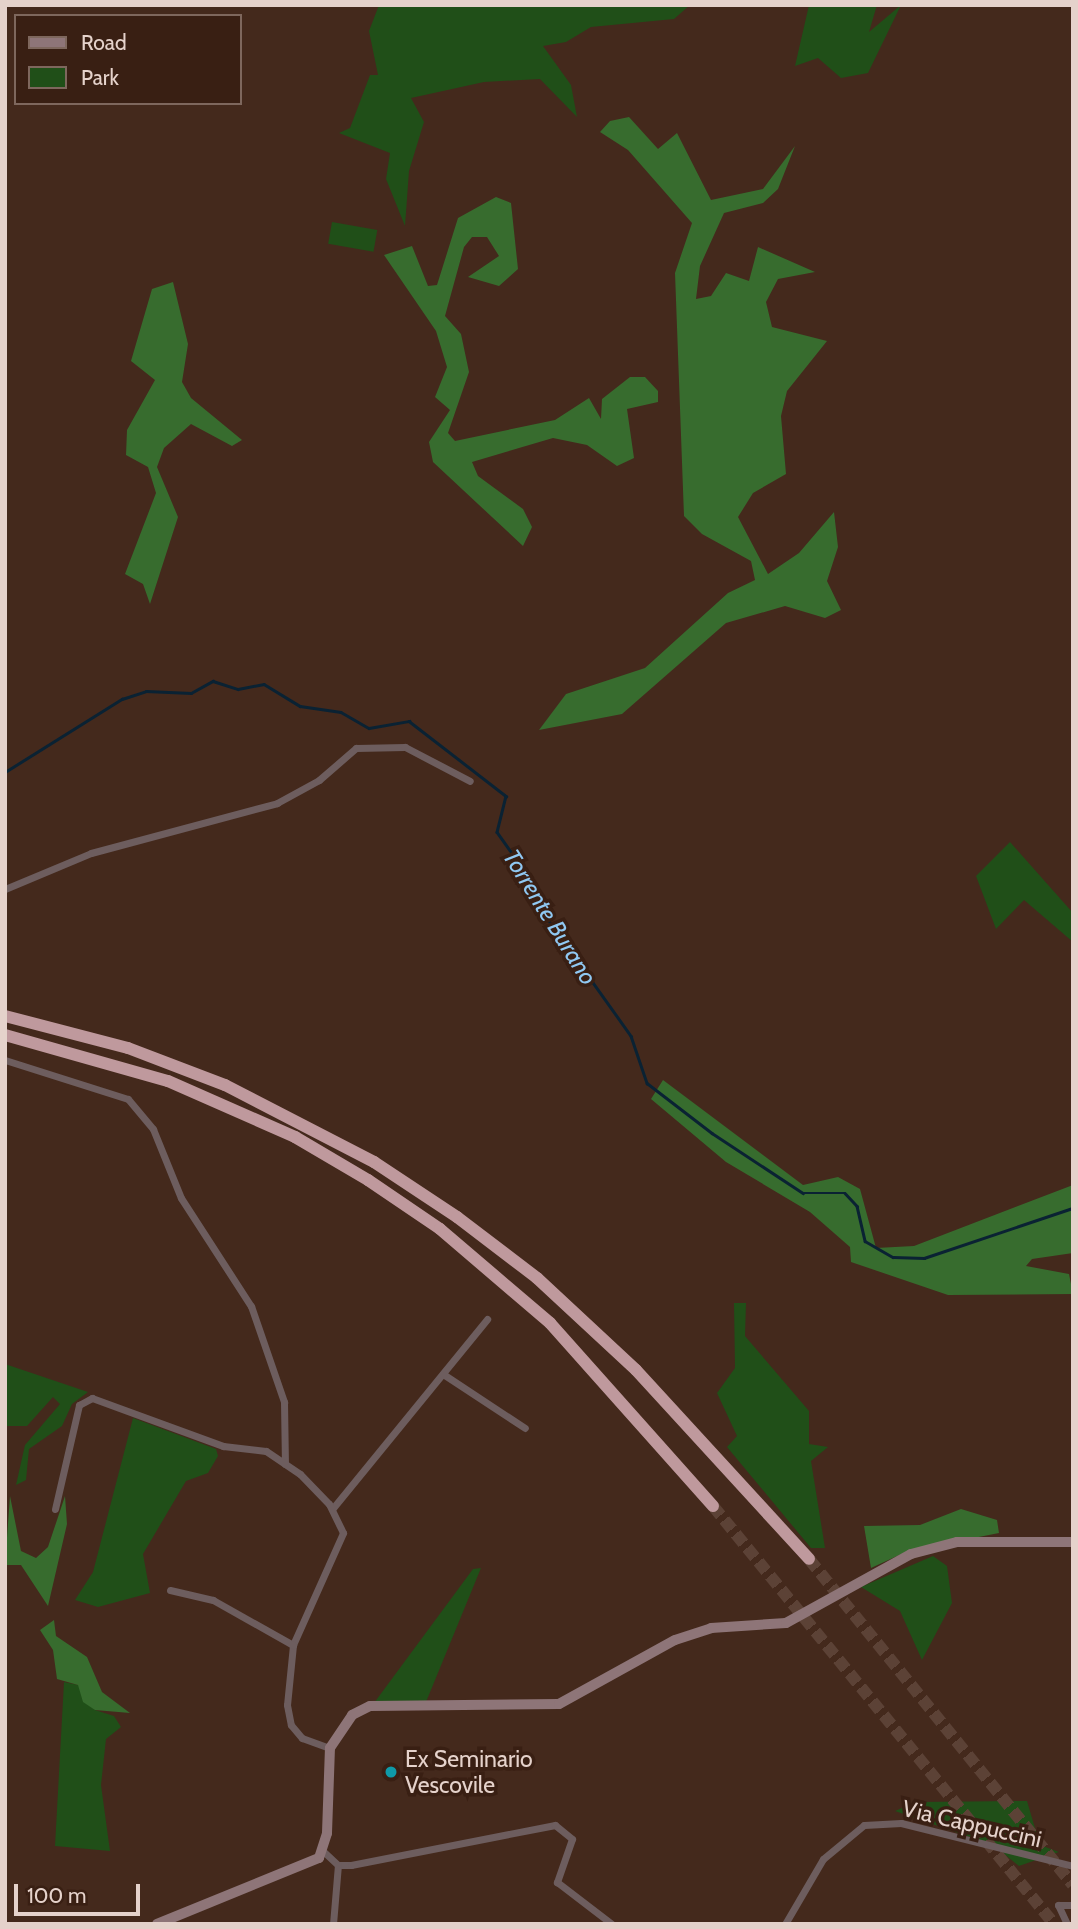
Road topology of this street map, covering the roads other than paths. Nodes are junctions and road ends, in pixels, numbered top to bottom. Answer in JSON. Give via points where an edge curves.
{"nodes":[{"id":1,"x":470,"y":781,"type":"dead end"},
{"id":2,"x":5,"y":889,"type":"edge"},
{"id":3,"x":5,"y":1016,"type":"edge"},
{"id":4,"x":5,"y":1035,"type":"edge"},
{"id":5,"x":5,"y":1059,"type":"edge"},
{"id":6,"x":487,"y":1319,"type":"dead end"},
{"id":7,"x":443,"y":1374,"type":"junction"},
{"id":8,"x":525,"y":1428,"type":"dead end"},
{"id":9,"x":285,"y":1464,"type":"junction"},
{"id":10,"x":713,"y":1506,"type":"tunnel mouth"},
{"id":11,"x":333,"y":1508,"type":"junction"},
{"id":12,"x":55,"y":1509,"type":"dead end"},
{"id":13,"x":1073,"y":1542,"type":"edge"},
{"id":14,"x":809,"y":1559,"type":"tunnel mouth"},
{"id":15,"x":170,"y":1590,"type":"dead end"},
{"id":16,"x":293,"y":1645,"type":"junction"},
{"id":17,"x":330,"y":1748,"type":"junction"},
{"id":18,"x":324,"y":1852,"type":"junction"},
{"id":19,"x":338,"y":1865,"type":"junction"},
{"id":20,"x":1073,"y":1866,"type":"edge"},
{"id":21,"x":1073,"y":1905,"type":"edge"},
{"id":22,"x":157,"y":1924,"type":"edge"},
{"id":23,"x":333,"y":1924,"type":"edge"},
{"id":24,"x":612,"y":1924,"type":"edge"},
{"id":25,"x":785,"y":1924,"type":"edge"},
{"id":26,"x":1067,"y":1924,"type":"edge"}],
"edges":[{"from":1,"to":2,"type":"street","via":[[405,747],[356,748],[319,780],[277,803],[91,853]]},
{"from":3,"to":14,"type":"highway","via":[[117,1045],[225,1085],[374,1162],[457,1217],[537,1278],[636,1370]]},
{"from":4,"to":10,"type":"highway","via":[[168,1081],[295,1137],[368,1180],[440,1229],[550,1323]]},
{"from":5,"to":9,"type":"street","via":[[128,1099],[153,1129],[181,1198],[251,1306],[284,1402]]},
{"from":6,"to":7,"type":"street"},
{"from":7,"to":8,"type":"street"},
{"from":7,"to":11,"type":"street"},
{"from":9,"to":11,"type":"street"},
{"from":9,"to":12,"type":"street","via":[[266,1451],[223,1446],[92,1398],[79,1405]]},
{"from":11,"to":16,"type":"street","via":[[343,1525],[341,1542]]},
{"from":13,"to":17,"type":"main road","via":[[957,1542],[911,1554],[786,1623],[711,1628],[675,1640],[559,1703],[370,1706],[352,1715]]},
{"from":15,"to":16,"type":"street","via":[[214,1600]]},
{"from":16,"to":17,"type":"street","via":[[291,1725],[302,1738]]},
{"from":17,"to":18,"type":"main road"},
{"from":18,"to":19,"type":"street"},
{"from":18,"to":22,"type":"main road","via":[[295,1870]]},
{"from":19,"to":23,"type":"street"},
{"from":19,"to":24,"type":"street","via":[[414,1856],[482,1838],[515,1838],[555,1825],[572,1839],[558,1882]]},
{"from":20,"to":25,"type":"street","name":"Via Cappuccini","via":[[901,1823],[864,1825],[823,1859]]},
{"from":21,"to":26,"type":"street","via":[[1058,1905]]}]}
